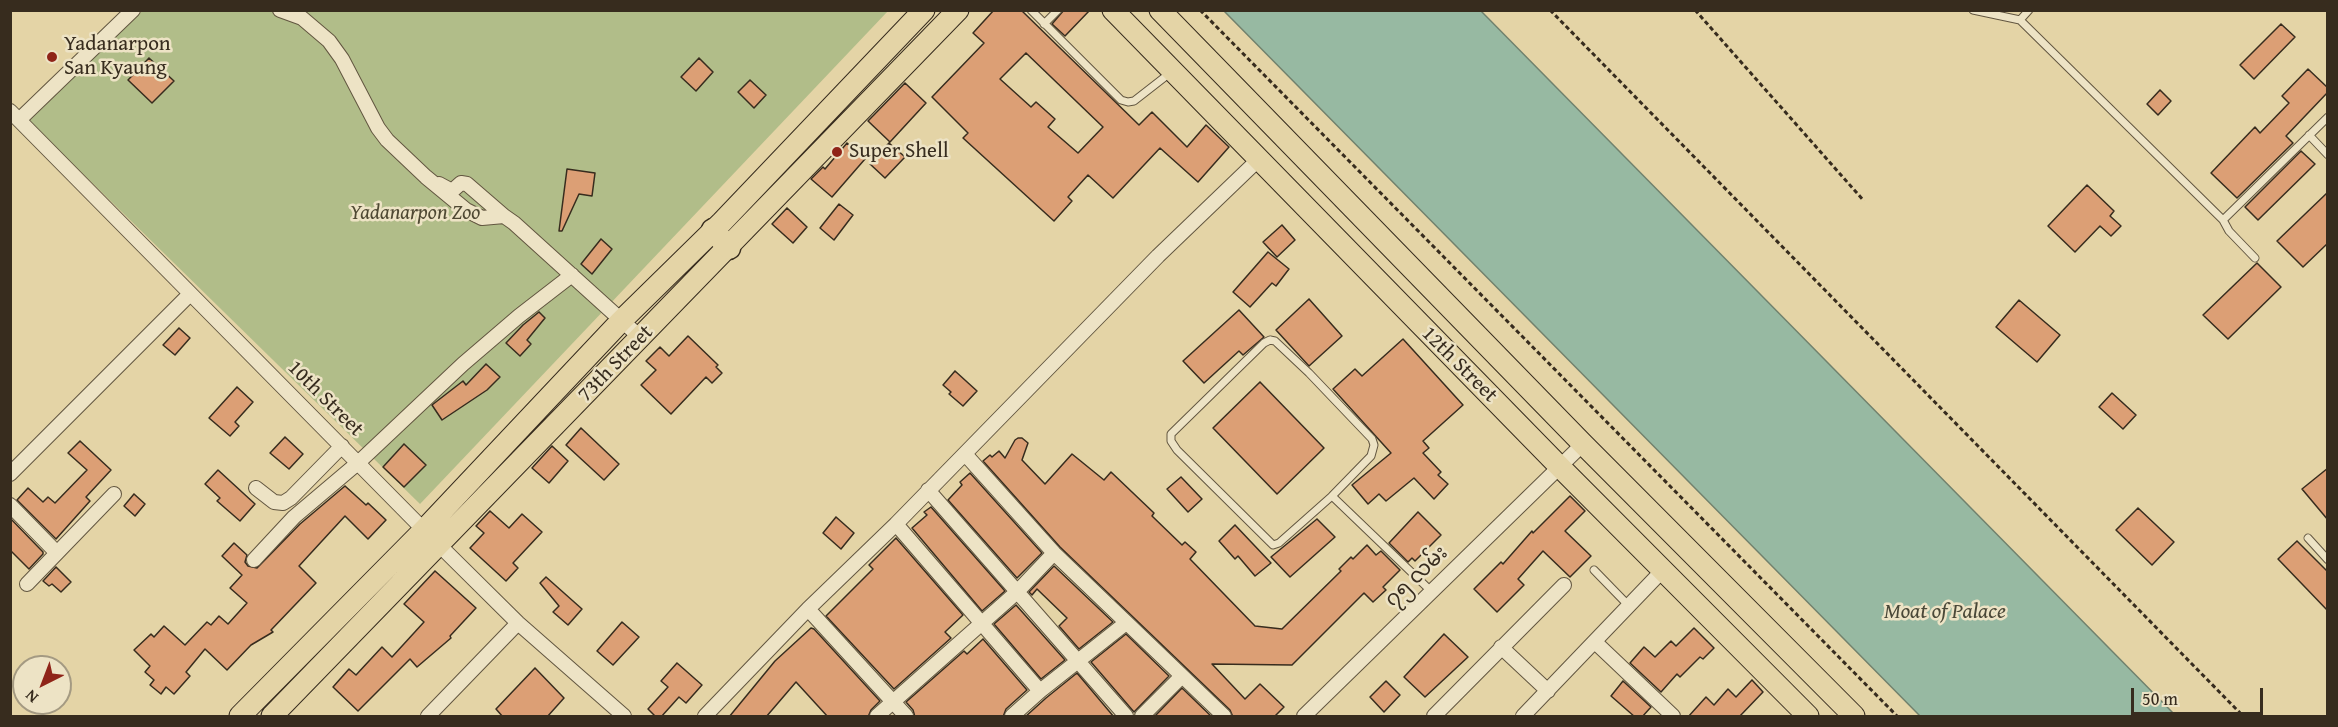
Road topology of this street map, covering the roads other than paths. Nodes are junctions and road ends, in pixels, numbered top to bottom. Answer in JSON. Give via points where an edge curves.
{"nodes":[{"id":1,"x":133,"y":10,"type":"edge"},
{"id":2,"x":280,"y":10,"type":"edge"},
{"id":3,"x":924,"y":10,"type":"edge"},
{"id":4,"x":958,"y":10,"type":"edge"},
{"id":5,"x":1031,"y":10,"type":"edge"},
{"id":6,"x":1058,"y":10,"type":"edge"},
{"id":7,"x":1113,"y":10,"type":"edge"},
{"id":8,"x":1160,"y":10,"type":"edge"},
{"id":9,"x":1973,"y":10,"type":"edge"},
{"id":10,"x":2029,"y":10,"type":"edge"},
{"id":11,"x":2020,"y":20,"type":"junction"},
{"id":12,"x":1044,"y":24,"type":"junction"},
{"id":13,"x":1172,"y":71,"type":"junction"},
{"id":14,"x":15,"y":115,"type":"edge"},
{"id":15,"x":2328,"y":117,"type":"edge"},
{"id":16,"x":2308,"y":135,"type":"junction"},
{"id":17,"x":2328,"y":155,"type":"edge"},
{"id":18,"x":1258,"y":160,"type":"junction"},
{"id":19,"x":426,"y":177,"type":"junction"},
{"id":20,"x":504,"y":216,"type":"junction"},
{"id":21,"x":2223,"y":220,"type":"junction"},
{"id":22,"x":713,"y":230,"type":"junction"},
{"id":23,"x":729,"y":248,"type":"junction"},
{"id":24,"x":2255,"y":258,"type":"dead end"},
{"id":25,"x":572,"y":275,"type":"junction"},
{"id":26,"x":190,"y":294,"type":"junction"},
{"id":27,"x":621,"y":321,"type":"junction"},
{"id":28,"x":641,"y":339,"type":"junction"},
{"id":29,"x":1583,"y":444,"type":"junction"},
{"id":30,"x":342,"y":446,"type":"junction"},
{"id":31,"x":965,"y":454,"type":"junction"},
{"id":32,"x":359,"y":462,"type":"junction"},
{"id":33,"x":1560,"y":467,"type":"junction"},
{"id":34,"x":10,"y":474,"type":"edge"},
{"id":35,"x":256,"y":488,"type":"dead end"},
{"id":36,"x":928,"y":490,"type":"junction"},
{"id":37,"x":114,"y":494,"type":"dead end"},
{"id":38,"x":1332,"y":496,"type":"junction"},
{"id":39,"x":10,"y":505,"type":"edge"},
{"id":40,"x":896,"y":524,"type":"junction"},
{"id":41,"x":424,"y":530,"type":"junction"},
{"id":42,"x":2308,"y":538,"type":"dead end"},
{"id":43,"x":440,"y":545,"type":"junction"},
{"id":44,"x":57,"y":553,"type":"junction"},
{"id":45,"x":1054,"y":553,"type":"junction"},
{"id":46,"x":254,"y":560,"type":"dead end"},
{"id":47,"x":2328,"y":560,"type":"edge"},
{"id":48,"x":1594,"y":570,"type":"dead end"},
{"id":49,"x":1663,"y":570,"type":"junction"},
{"id":50,"x":27,"y":584,"type":"dead end"},
{"id":51,"x":1564,"y":585,"type":"dead end"},
{"id":52,"x":1017,"y":592,"type":"junction"},
{"id":53,"x":1432,"y":592,"type":"junction"},
{"id":54,"x":1629,"y":606,"type":"junction"},
{"id":55,"x":808,"y":609,"type":"junction"},
{"id":56,"x":513,"y":618,"type":"junction"},
{"id":57,"x":1126,"y":623,"type":"junction"},
{"id":58,"x":980,"y":624,"type":"junction"},
{"id":59,"x":1595,"y":642,"type":"junction"},
{"id":60,"x":1501,"y":647,"type":"junction"},
{"id":61,"x":1079,"y":662,"type":"junction"},
{"id":62,"x":1182,"y":676,"type":"junction"},
{"id":63,"x":1040,"y":690,"type":"junction"},
{"id":64,"x":1548,"y":691,"type":"junction"},
{"id":65,"x":893,"y":702,"type":"junction"},
{"id":66,"x":621,"y":713,"type":"edge"},
{"id":67,"x":240,"y":717,"type":"edge"},
{"id":68,"x":272,"y":717,"type":"edge"},
{"id":69,"x":428,"y":717,"type":"edge"},
{"id":70,"x":705,"y":717,"type":"edge"},
{"id":71,"x":876,"y":717,"type":"edge"},
{"id":72,"x":906,"y":717,"type":"edge"},
{"id":73,"x":1012,"y":717,"type":"edge"},
{"id":74,"x":1126,"y":717,"type":"edge"},
{"id":75,"x":1142,"y":717,"type":"edge"},
{"id":76,"x":1224,"y":717,"type":"edge"},
{"id":77,"x":1304,"y":717,"type":"edge"},
{"id":78,"x":1434,"y":717,"type":"edge"},
{"id":79,"x":1523,"y":717,"type":"edge"},
{"id":80,"x":1673,"y":717,"type":"edge"},
{"id":81,"x":1808,"y":717,"type":"edge"},
{"id":82,"x":1854,"y":717,"type":"edge"}],
"edges":[{"from":1,"to":14,"type":"street"},
{"from":2,"to":19,"type":"street","via":[[302,18],[328,41],[342,59],[378,128]]},
{"from":3,"to":22,"type":"main road","name":"73th Street"},
{"from":4,"to":23,"type":"main road","name":"73th Street"},
{"from":5,"to":12,"type":"lane"},
{"from":6,"to":12,"type":"lane"},
{"from":7,"to":13,"type":"main road","name":"12th Street"},
{"from":8,"to":29,"type":"main road","name":"12th Street"},
{"from":9,"to":11,"type":"lane"},
{"from":10,"to":11,"type":"lane"},
{"from":11,"to":21,"type":"lane"},
{"from":12,"to":13,"type":"lane","via":[[1121,100],[1128,102],[1139,97]]},
{"from":13,"to":18,"type":"main road","name":"12th Street"},
{"from":14,"to":26,"type":"street","name":"10th Street"},
{"from":15,"to":16,"type":"lane"},
{"from":16,"to":17,"type":"lane"},
{"from":16,"to":21,"type":"lane"},
{"from":18,"to":31,"type":"street","via":[[1158,256]]},
{"from":18,"to":33,"type":"main road","name":"12th Street"},
{"from":19,"to":20,"type":"street","via":[[482,218]]},
{"from":19,"to":20,"type":"street","via":[[452,191],[461,183],[466,184]]},
{"from":20,"to":25,"type":"street"},
{"from":21,"to":24,"type":"lane"},
{"from":22,"to":23,"type":"highway"},
{"from":22,"to":27,"type":"main road","name":"73th Street"},
{"from":23,"to":28,"type":"main road","name":"73th Street"},
{"from":25,"to":27,"type":"street"},
{"from":25,"to":32,"type":"street","via":[[471,357]]},
{"from":26,"to":30,"type":"street","name":"10th Street"},
{"from":26,"to":34,"type":"street"},
{"from":27,"to":28,"type":"street"},
{"from":27,"to":41,"type":"main road","name":"73th Street"},
{"from":28,"to":43,"type":"main road","name":"73th Street"},
{"from":29,"to":33,"type":"street","name":"၇၅ လမ်း"},
{"from":29,"to":82,"type":"main road","name":"12th Street"},
{"from":30,"to":32,"type":"street","name":"10th Street"},
{"from":30,"to":35,"type":"street","via":[[283,503],[274,502]]},
{"from":31,"to":36,"type":"street"},
{"from":31,"to":45,"type":"street"},
{"from":32,"to":41,"type":"street","name":"10th Street"},
{"from":32,"to":46,"type":"street","via":[[294,517]]},
{"from":33,"to":49,"type":"main road","name":"12th Street"},
{"from":33,"to":53,"type":"street","name":"၇၅ လမ်း"},
{"from":36,"to":40,"type":"street"},
{"from":36,"to":52,"type":"street"},
{"from":37,"to":44,"type":"street"},
{"from":38,"to":38,"type":"lane","via":[[1273,545],[1177,450],[1171,434],[1264,343],[1275,341],[1372,439],[1371,456]]},
{"from":38,"to":53,"type":"lane"},
{"from":39,"to":44,"type":"street"},
{"from":40,"to":55,"type":"street"},
{"from":40,"to":58,"type":"street"},
{"from":41,"to":43,"type":"street","name":"10th Street"},
{"from":41,"to":67,"type":"main road","name":"73th Street"},
{"from":42,"to":47,"type":"lane"},
{"from":43,"to":56,"type":"street","name":"10th Street"},
{"from":43,"to":68,"type":"main road","name":"73th Street"},
{"from":44,"to":50,"type":"street"},
{"from":45,"to":52,"type":"street"},
{"from":45,"to":57,"type":"street"},
{"from":48,"to":54,"type":"lane"},
{"from":49,"to":54,"type":"street"},
{"from":49,"to":81,"type":"main road","name":"12th Street"},
{"from":51,"to":60,"type":"street"},
{"from":52,"to":58,"type":"street"},
{"from":52,"to":61,"type":"street"},
{"from":53,"to":77,"type":"street","name":"၇၅ လမ်း"},
{"from":54,"to":59,"type":"street"},
{"from":55,"to":65,"type":"street"},
{"from":55,"to":70,"type":"street"},
{"from":56,"to":66,"type":"street","name":"10th Street"},
{"from":56,"to":69,"type":"street"},
{"from":57,"to":61,"type":"street"},
{"from":57,"to":62,"type":"street"},
{"from":58,"to":63,"type":"street"},
{"from":58,"to":65,"type":"street"},
{"from":59,"to":64,"type":"street"},
{"from":59,"to":80,"type":"street"},
{"from":60,"to":64,"type":"street"},
{"from":60,"to":78,"type":"street"},
{"from":61,"to":63,"type":"street"},
{"from":61,"to":74,"type":"street"},
{"from":62,"to":75,"type":"street"},
{"from":62,"to":76,"type":"street"},
{"from":63,"to":73,"type":"street"},
{"from":64,"to":79,"type":"street"},
{"from":65,"to":71,"type":"street"},
{"from":65,"to":72,"type":"street"}]}
